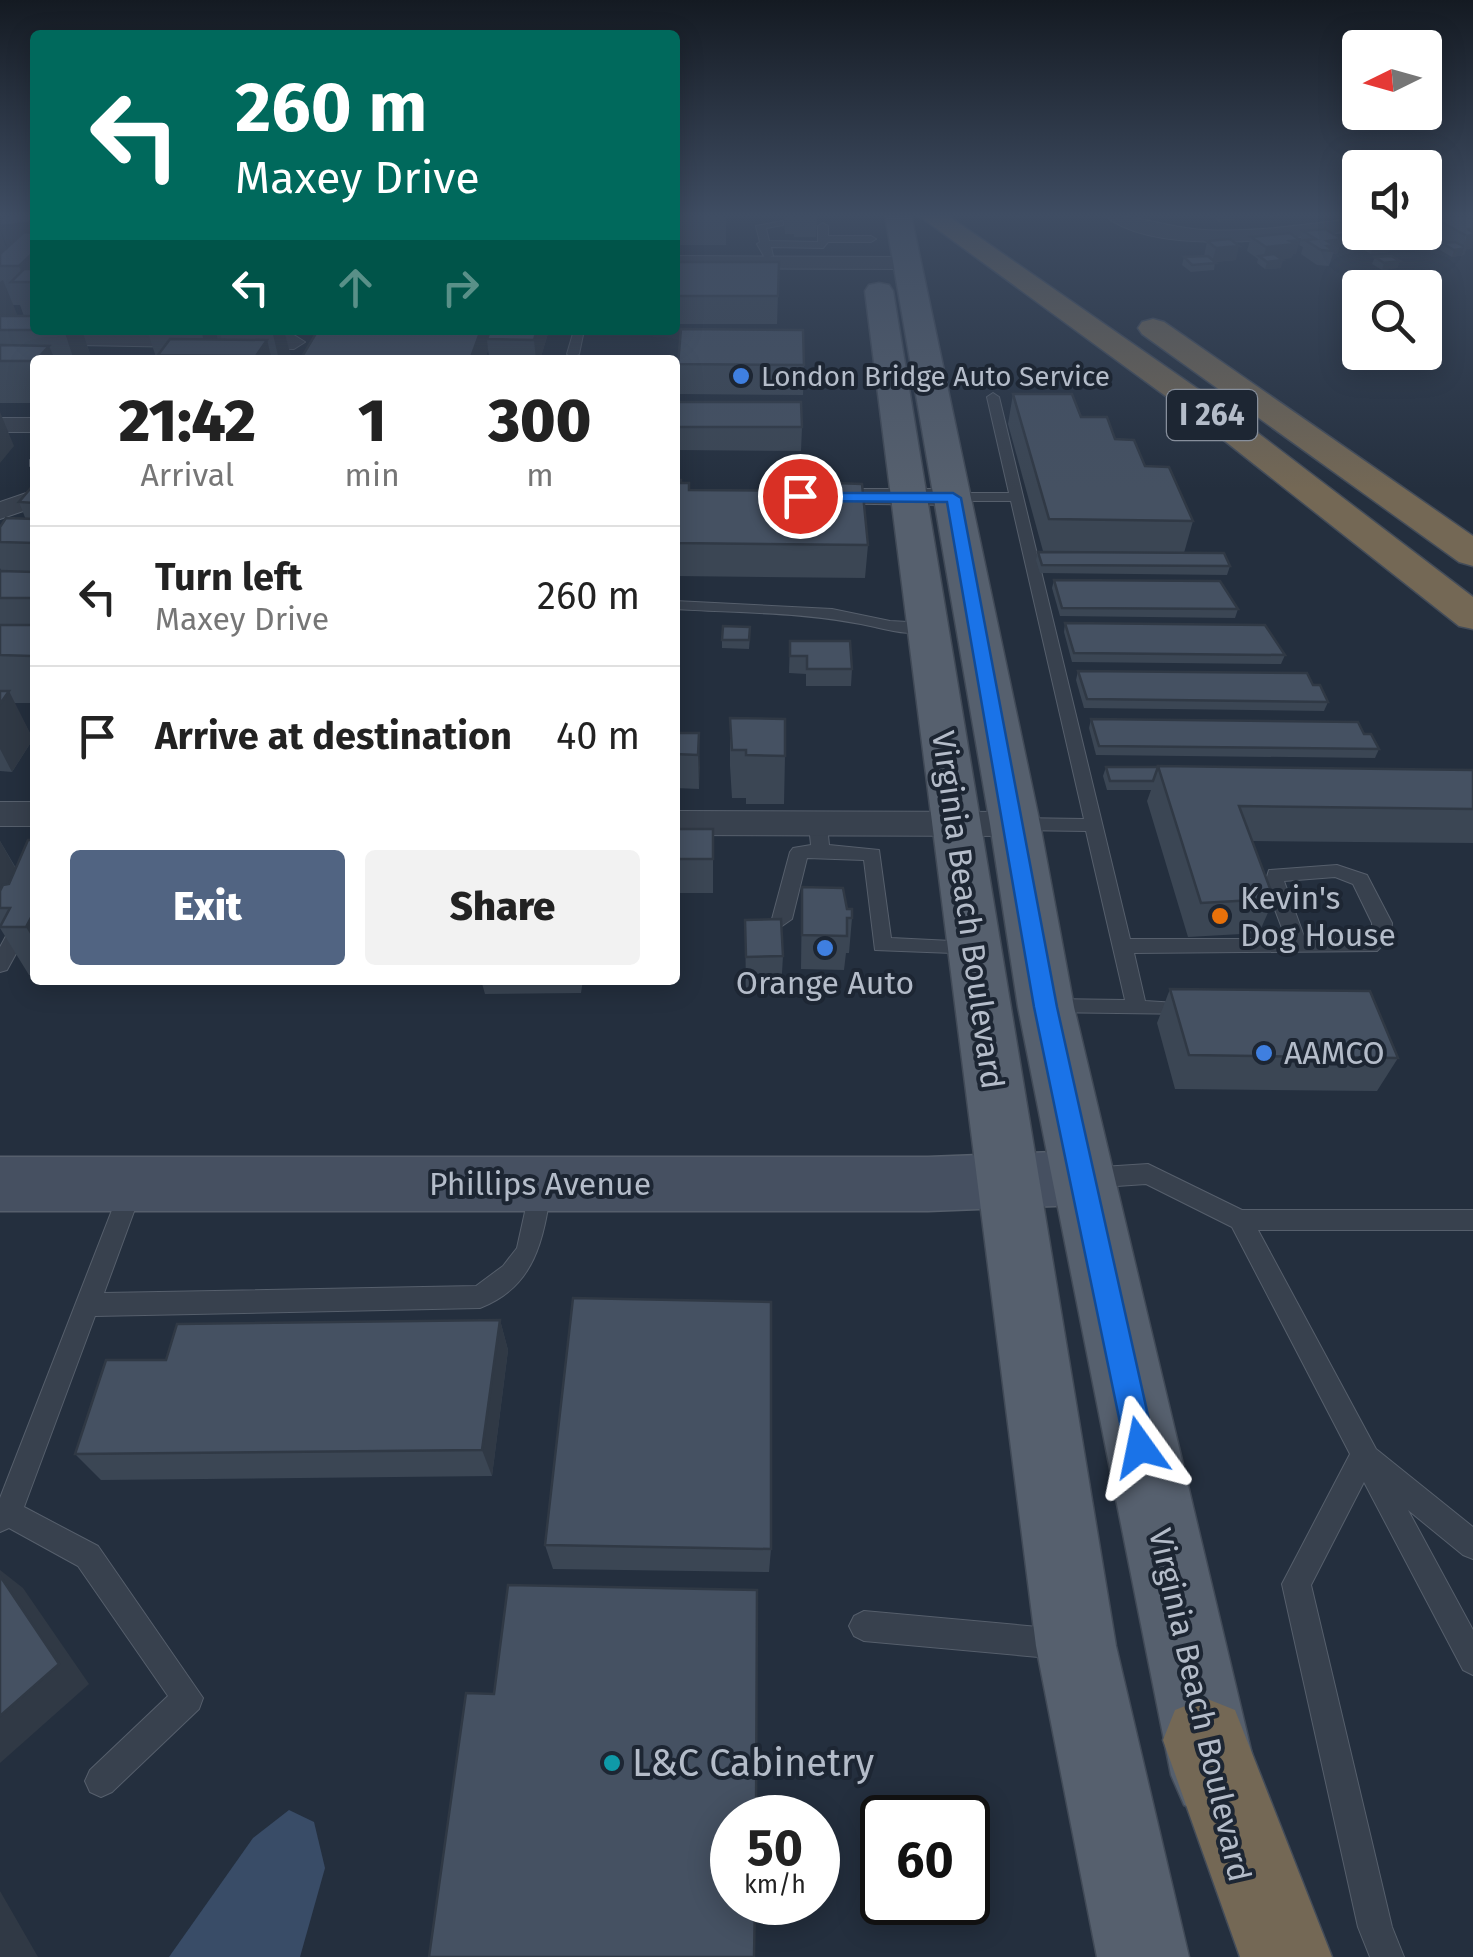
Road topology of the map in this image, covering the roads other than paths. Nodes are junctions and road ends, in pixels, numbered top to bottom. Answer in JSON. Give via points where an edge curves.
{"nodes":[{"id":1,"x":881,"y":306,"type":"edge"},
{"id":2,"x":915,"y":306,"type":"edge"},
{"id":3,"x":1059,"y":306,"type":"edge"},
{"id":4,"x":1131,"y":314,"type":"dead end"},
{"id":5,"x":137,"y":335,"type":"edge"},
{"id":6,"x":579,"y":335,"type":"edge"},
{"id":7,"x":15,"y":339,"type":"edge"},
{"id":8,"x":294,"y":342,"type":"dead end"},
{"id":9,"x":573,"y":354,"type":"dead end"},
{"id":10,"x":120,"y":355,"type":"edge"},
{"id":11,"x":993,"y":397,"type":"dead end"},
{"id":12,"x":0,"y":424,"type":"edge"},
{"id":13,"x":30,"y":425,"type":"edge"},
{"id":14,"x":782,"y":496,"type":"edge"},
{"id":15,"x":1017,"y":497,"type":"junction"},
{"id":16,"x":908,"y":498,"type":"junction"},
{"id":17,"x":953,"y":498,"type":"junction"},
{"id":18,"x":30,"y":500,"type":"edge"},
{"id":19,"x":0,"y":510,"type":"edge"},
{"id":20,"x":1473,"y":554,"type":"edge"},
{"id":21,"x":680,"y":605,"type":"edge"},
{"id":22,"x":1473,"y":618,"type":"edge"},
{"id":23,"x":927,"y":628,"type":"junction"},
{"id":24,"x":0,"y":814,"type":"edge"},
{"id":25,"x":30,"y":814,"type":"edge"},
{"id":26,"x":680,"y":824,"type":"edge"},
{"id":27,"x":1015,"y":824,"type":"junction"},
{"id":28,"x":1094,"y":824,"type":"junction"},
{"id":29,"x":955,"y":825,"type":"junction"},
{"id":30,"x":820,"y":838,"type":"junction"},
{"id":31,"x":30,"y":910,"type":"edge"},
{"id":32,"x":782,"y":919,"type":"edge"},
{"id":33,"x":1122,"y":946,"type":"junction"},
{"id":34,"x":1298,"y":946,"type":"junction"},
{"id":35,"x":972,"y":949,"type":"junction"},
{"id":36,"x":0,"y":965,"type":"edge"},
{"id":37,"x":1046,"y":1007,"type":"junction"},
{"id":38,"x":1137,"y":1008,"type":"junction"},
{"id":39,"x":1211,"y":1009,"type":"edge"},
{"id":40,"x":1044,"y":1180,"type":"junction"},
{"id":41,"x":134,"y":1183,"type":"junction"},
{"id":42,"x":0,"y":1184,"type":"edge"},
{"id":43,"x":541,"y":1184,"type":"junction"},
{"id":44,"x":1240,"y":1220,"type":"junction"},
{"id":45,"x":1473,"y":1220,"type":"edge"},
{"id":46,"x":87,"y":1305,"type":"junction"},
{"id":47,"x":1364,"y":1456,"type":"junction"},
{"id":48,"x":4,"y":1516,"type":"edge"},
{"id":49,"x":1473,"y":1544,"type":"edge"},
{"id":50,"x":864,"y":1626,"type":"dead end"},
{"id":51,"x":1076,"y":1646,"type":"junction"},
{"id":52,"x":1473,"y":1660,"type":"edge"},
{"id":53,"x":1205,"y":1740,"type":"junction"},
{"id":54,"x":101,"y":1782,"type":"dead end"},
{"id":55,"x":1143,"y":1957,"type":"edge"},
{"id":56,"x":1262,"y":1957,"type":"edge"},
{"id":57,"x":1286,"y":1957,"type":"edge"},
{"id":58,"x":1387,"y":1957,"type":"edge"}],
"edges":[{"from":1,"to":16,"type":"main road","name":"Virginia Beach Boulevard"},
{"from":2,"to":17,"type":"main road","name":"Virginia Beach Boulevard"},
{"from":3,"to":22,"type":"highway","number":"I 264","via":[[1209,412]]},
{"from":4,"to":20,"type":"highway","number":"I 264"},
{"from":5,"to":7,"type":"street"},
{"from":5,"to":8,"type":"street"},
{"from":5,"to":10,"type":"street"},
{"from":6,"to":9,"type":"lane"},
{"from":11,"to":15,"type":"lane"},
{"from":12,"to":13,"type":"street"},
{"from":14,"to":16,"type":"street"},
{"from":15,"to":17,"type":"lane"},
{"from":15,"to":28,"type":"lane"},
{"from":16,"to":17,"type":"street"},
{"from":16,"to":23,"type":"main road","name":"Virginia Beach Boulevard"},
{"from":17,"to":27,"type":"main road","name":"Virginia Beach Boulevard"},
{"from":18,"to":19,"type":"street"},
{"from":21,"to":23,"type":"lane","via":[[832,613]]},
{"from":23,"to":29,"type":"main road","name":"Virginia Beach Boulevard"},
{"from":24,"to":25,"type":"street"},
{"from":26,"to":30,"type":"street"},
{"from":27,"to":28,"type":"lane"},
{"from":27,"to":29,"type":"street"},
{"from":27,"to":37,"type":"main road","name":"Virginia Beach Boulevard"},
{"from":28,"to":33,"type":"lane"},
{"from":29,"to":30,"type":"street"},
{"from":29,"to":35,"type":"main road","name":"Virginia Beach Boulevard"},
{"from":30,"to":32,"type":"lane","via":[[798,852]]},
{"from":30,"to":35,"type":"lane","via":[[873,854],[882,945]]},
{"from":31,"to":36,"type":"lane"},
{"from":33,"to":34,"type":"lane"},
{"from":33,"to":38,"type":"lane"},
{"from":34,"to":34,"type":"lane","via":[[1370,946],[1381,937],[1382,923],[1360,880],[1337,871],[1276,875]]},
{"from":35,"to":40,"type":"main road","name":"Virginia Beach Boulevard"},
{"from":37,"to":38,"type":"lane"},
{"from":37,"to":40,"type":"main road","name":"Virginia Beach Boulevard"},
{"from":38,"to":39,"type":"lane"},
{"from":40,"to":43,"type":"street","name":"Phillips Avenue"},
{"from":40,"to":44,"type":"lane","via":[[1148,1174]]},
{"from":40,"to":51,"type":"main road","name":"Virginia Beach Boulevard"},
{"from":40,"to":53,"type":"main road","name":"Virginia Beach Boulevard"},
{"from":41,"to":42,"type":"street","name":"Phillips Avenue"},
{"from":41,"to":43,"type":"street","name":"Phillips Avenue"},
{"from":41,"to":46,"type":"lane"},
{"from":43,"to":46,"type":"lane","via":[[529,1256],[513,1276],[480,1297]]},
{"from":44,"to":45,"type":"lane"},
{"from":44,"to":47,"type":"lane"},
{"from":46,"to":48,"type":"lane"},
{"from":47,"to":49,"type":"lane"},
{"from":47,"to":52,"type":"lane"},
{"from":47,"to":58,"type":"lane","via":[[1296,1584]]},
{"from":48,"to":54,"type":"lane","via":[[88,1556],[188,1698]]},
{"from":50,"to":51,"type":"lane"},
{"from":51,"to":55,"type":"main road","name":"Virginia Beach Boulevard"},
{"from":53,"to":56,"type":"main road","name":"Virginia Beach Boulevard"},
{"from":53,"to":57,"type":"highway"}]}
